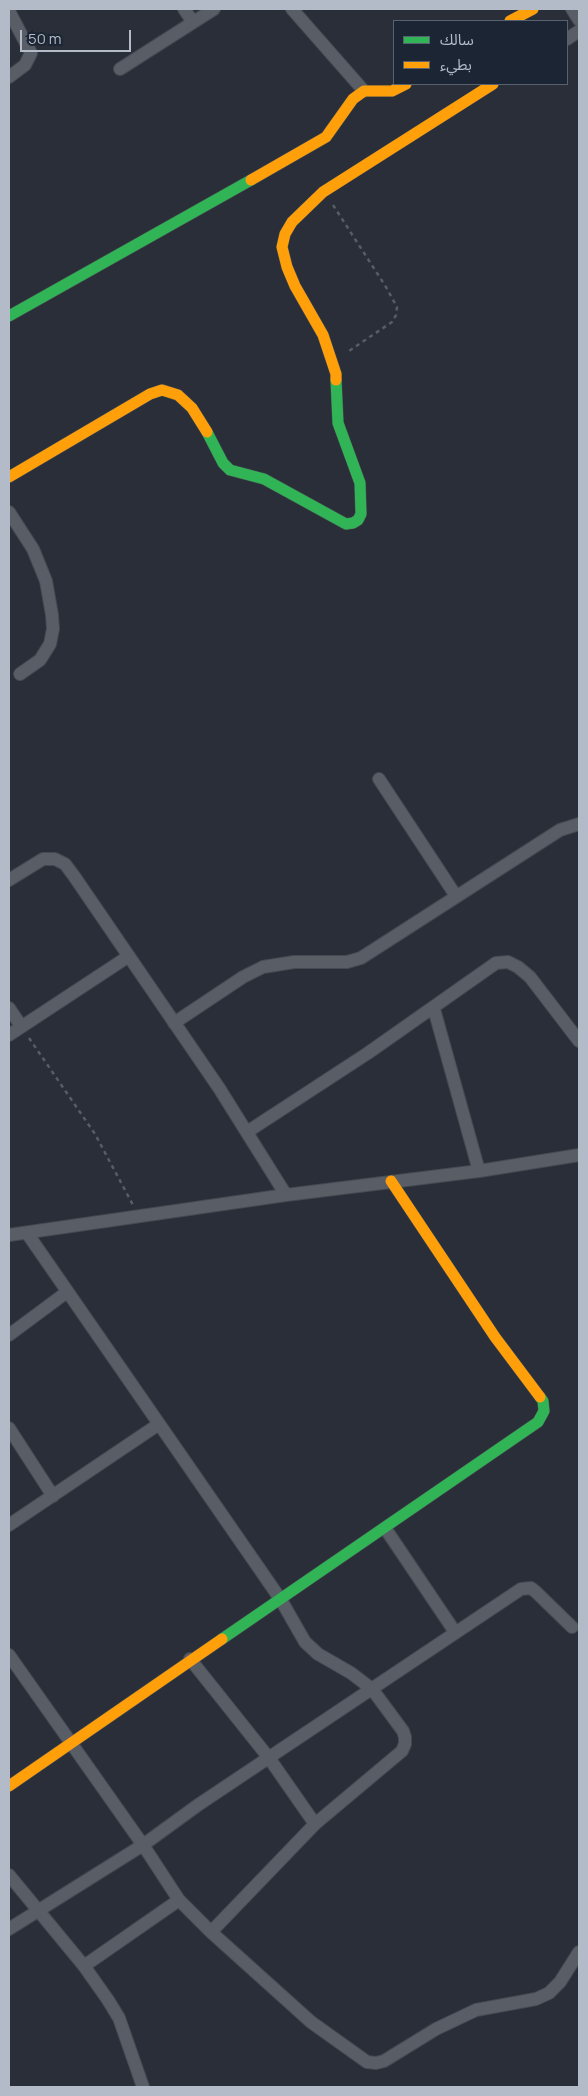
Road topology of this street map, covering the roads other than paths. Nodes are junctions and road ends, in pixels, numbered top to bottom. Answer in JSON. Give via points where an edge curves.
{"nodes":[{"id":1,"x":184,"y":9,"type":"edge"},
{"id":2,"x":214,"y":9,"type":"edge"},
{"id":3,"x":292,"y":9,"type":"edge"},
{"id":4,"x":532,"y":9,"type":"edge"},
{"id":5,"x":572,"y":9,"type":"edge"},
{"id":6,"x":9,"y":11,"type":"edge"},
{"id":7,"x":512,"y":20,"type":"edge"},
{"id":8,"x":579,"y":20,"type":"edge"},
{"id":9,"x":193,"y":22,"type":"junction"},
{"id":10,"x":579,"y":31,"type":"edge"},
{"id":11,"x":568,"y":38,"type":"edge"},
{"id":12,"x":120,"y":69,"type":"dead end"},
{"id":13,"x":9,"y":77,"type":"edge"},
{"id":14,"x":404,"y":85,"type":"edge"},
{"id":15,"x":491,"y":85,"type":"edge"},
{"id":16,"x":364,"y":91,"type":"junction"},
{"id":17,"x":9,"y":316,"type":"edge"},
{"id":18,"x":9,"y":477,"type":"edge"},
{"id":19,"x":9,"y":512,"type":"edge"},
{"id":20,"x":20,"y":674,"type":"dead end"},
{"id":21,"x":379,"y":779,"type":"dead end"},
{"id":22,"x":579,"y":824,"type":"edge"},
{"id":23,"x":9,"y":880,"type":"edge"},
{"id":24,"x":456,"y":896,"type":"junction"},
{"id":25,"x":129,"y":956,"type":"junction"},
{"id":26,"x":9,"y":1008,"type":"edge"},
{"id":27,"x":434,"y":1009,"type":"junction"},
{"id":28,"x":174,"y":1023,"type":"junction"},
{"id":29,"x":21,"y":1026,"type":"junction"},
{"id":30,"x":9,"y":1035,"type":"edge"},
{"id":31,"x":579,"y":1041,"type":"edge"},
{"id":32,"x":247,"y":1132,"type":"junction"},
{"id":33,"x":579,"y":1156,"type":"edge"},
{"id":34,"x":479,"y":1170,"type":"junction"},
{"id":35,"x":391,"y":1181,"type":"junction"},
{"id":36,"x":286,"y":1195,"type":"junction"},
{"id":37,"x":27,"y":1233,"type":"junction"},
{"id":38,"x":9,"y":1235,"type":"edge"},
{"id":39,"x":67,"y":1292,"type":"junction"},
{"id":40,"x":9,"y":1335,"type":"edge"},
{"id":41,"x":160,"y":1424,"type":"junction"},
{"id":42,"x":9,"y":1428,"type":"edge"},
{"id":43,"x":53,"y":1496,"type":"junction"},
{"id":44,"x":9,"y":1525,"type":"edge"},
{"id":45,"x":385,"y":1528,"type":"junction"},
{"id":46,"x":281,"y":1600,"type":"junction"},
{"id":47,"x":572,"y":1627,"type":"dead end"},
{"id":48,"x":455,"y":1632,"type":"junction"},
{"id":49,"x":9,"y":1655,"type":"edge"},
{"id":50,"x":190,"y":1659,"type":"junction"},
{"id":51,"x":372,"y":1689,"type":"junction"},
{"id":52,"x":70,"y":1743,"type":"junction"},
{"id":53,"x":269,"y":1758,"type":"junction"},
{"id":54,"x":9,"y":1786,"type":"edge"},
{"id":55,"x":315,"y":1824,"type":"junction"},
{"id":56,"x":143,"y":1844,"type":"junction"},
{"id":57,"x":9,"y":1875,"type":"edge"},
{"id":58,"x":179,"y":1900,"type":"junction"},
{"id":59,"x":38,"y":1911,"type":"junction"},
{"id":60,"x":9,"y":1929,"type":"edge"},
{"id":61,"x":211,"y":1932,"type":"junction"},
{"id":62,"x":579,"y":1952,"type":"edge"},
{"id":63,"x":84,"y":1966,"type":"junction"},
{"id":64,"x":143,"y":2087,"type":"edge"}],
"edges":[{"from":1,"to":9,"type":"street"},
{"from":2,"to":9,"type":"street"},
{"from":3,"to":16,"type":"street"},
{"from":4,"to":7,"type":"street"},
{"from":5,"to":8,"type":"street"},
{"from":6,"to":13,"type":"street","via":[[31,53],[25,65]]},
{"from":9,"to":12,"type":"street"},
{"from":10,"to":11,"type":"street"},
{"from":14,"to":16,"type":"street","via":[[392,91]]},
{"from":15,"to":18,"type":"street","via":[[324,192],[292,222],[285,234],[282,247],[294,286],[323,335],[333,362],[338,385],[338,423],[360,483],[361,514],[352,524],[346,524],[264,479],[230,470],[223,464],[192,408],[178,395],[162,390]]},
{"from":16,"to":17,"type":"street","via":[[353,99],[326,137]]},
{"from":19,"to":20,"type":"street","via":[[33,549],[46,581],[53,629],[50,644],[40,660]]},
{"from":21,"to":24,"type":"street"},
{"from":22,"to":24,"type":"street","via":[[560,830]]},
{"from":23,"to":25,"type":"street","via":[[43,859],[54,859],[64,864]]},
{"from":24,"to":28,"type":"street","via":[[362,958],[347,962],[294,962],[263,967],[243,976]]},
{"from":25,"to":28,"type":"street"},
{"from":25,"to":29,"type":"street"},
{"from":26,"to":29,"type":"street"},
{"from":27,"to":31,"type":"street","via":[[496,963],[508,962],[530,977]]},
{"from":27,"to":32,"type":"street"},
{"from":27,"to":34,"type":"street"},
{"from":28,"to":32,"type":"street"},
{"from":29,"to":30,"type":"street"},
{"from":32,"to":36,"type":"street"},
{"from":33,"to":34,"type":"street"},
{"from":34,"to":35,"type":"street"},
{"from":35,"to":36,"type":"street"},
{"from":35,"to":45,"type":"street","via":[[545,1406],[538,1422]]},
{"from":36,"to":37,"type":"street"},
{"from":37,"to":38,"type":"street"},
{"from":37,"to":39,"type":"street"},
{"from":39,"to":40,"type":"street"},
{"from":39,"to":41,"type":"street"},
{"from":41,"to":43,"type":"street"},
{"from":41,"to":46,"type":"street"},
{"from":42,"to":43,"type":"street"},
{"from":43,"to":44,"type":"street"},
{"from":45,"to":46,"type":"street"},
{"from":45,"to":48,"type":"street"},
{"from":46,"to":50,"type":"street"},
{"from":46,"to":51,"type":"street","via":[[301,1636],[318,1654]]},
{"from":47,"to":48,"type":"street","via":[[536,1592],[526,1588]]},
{"from":48,"to":51,"type":"street"},
{"from":49,"to":52,"type":"street"},
{"from":50,"to":52,"type":"street"},
{"from":50,"to":53,"type":"street"},
{"from":51,"to":53,"type":"street"},
{"from":51,"to":55,"type":"street","via":[[403,1731],[405,1744],[402,1751]]},
{"from":52,"to":54,"type":"street"},
{"from":52,"to":56,"type":"street"},
{"from":53,"to":55,"type":"street"},
{"from":53,"to":56,"type":"street"},
{"from":55,"to":61,"type":"street"},
{"from":56,"to":58,"type":"street"},
{"from":56,"to":59,"type":"street"},
{"from":57,"to":59,"type":"street"},
{"from":58,"to":61,"type":"street"},
{"from":58,"to":63,"type":"street"},
{"from":59,"to":60,"type":"street"},
{"from":59,"to":63,"type":"street"},
{"from":61,"to":62,"type":"street","via":[[311,2022],[367,2062],[376,2064],[476,2010],[536,1999],[549,1993]]},
{"from":63,"to":64,"type":"street","via":[[119,2018]]}]}
